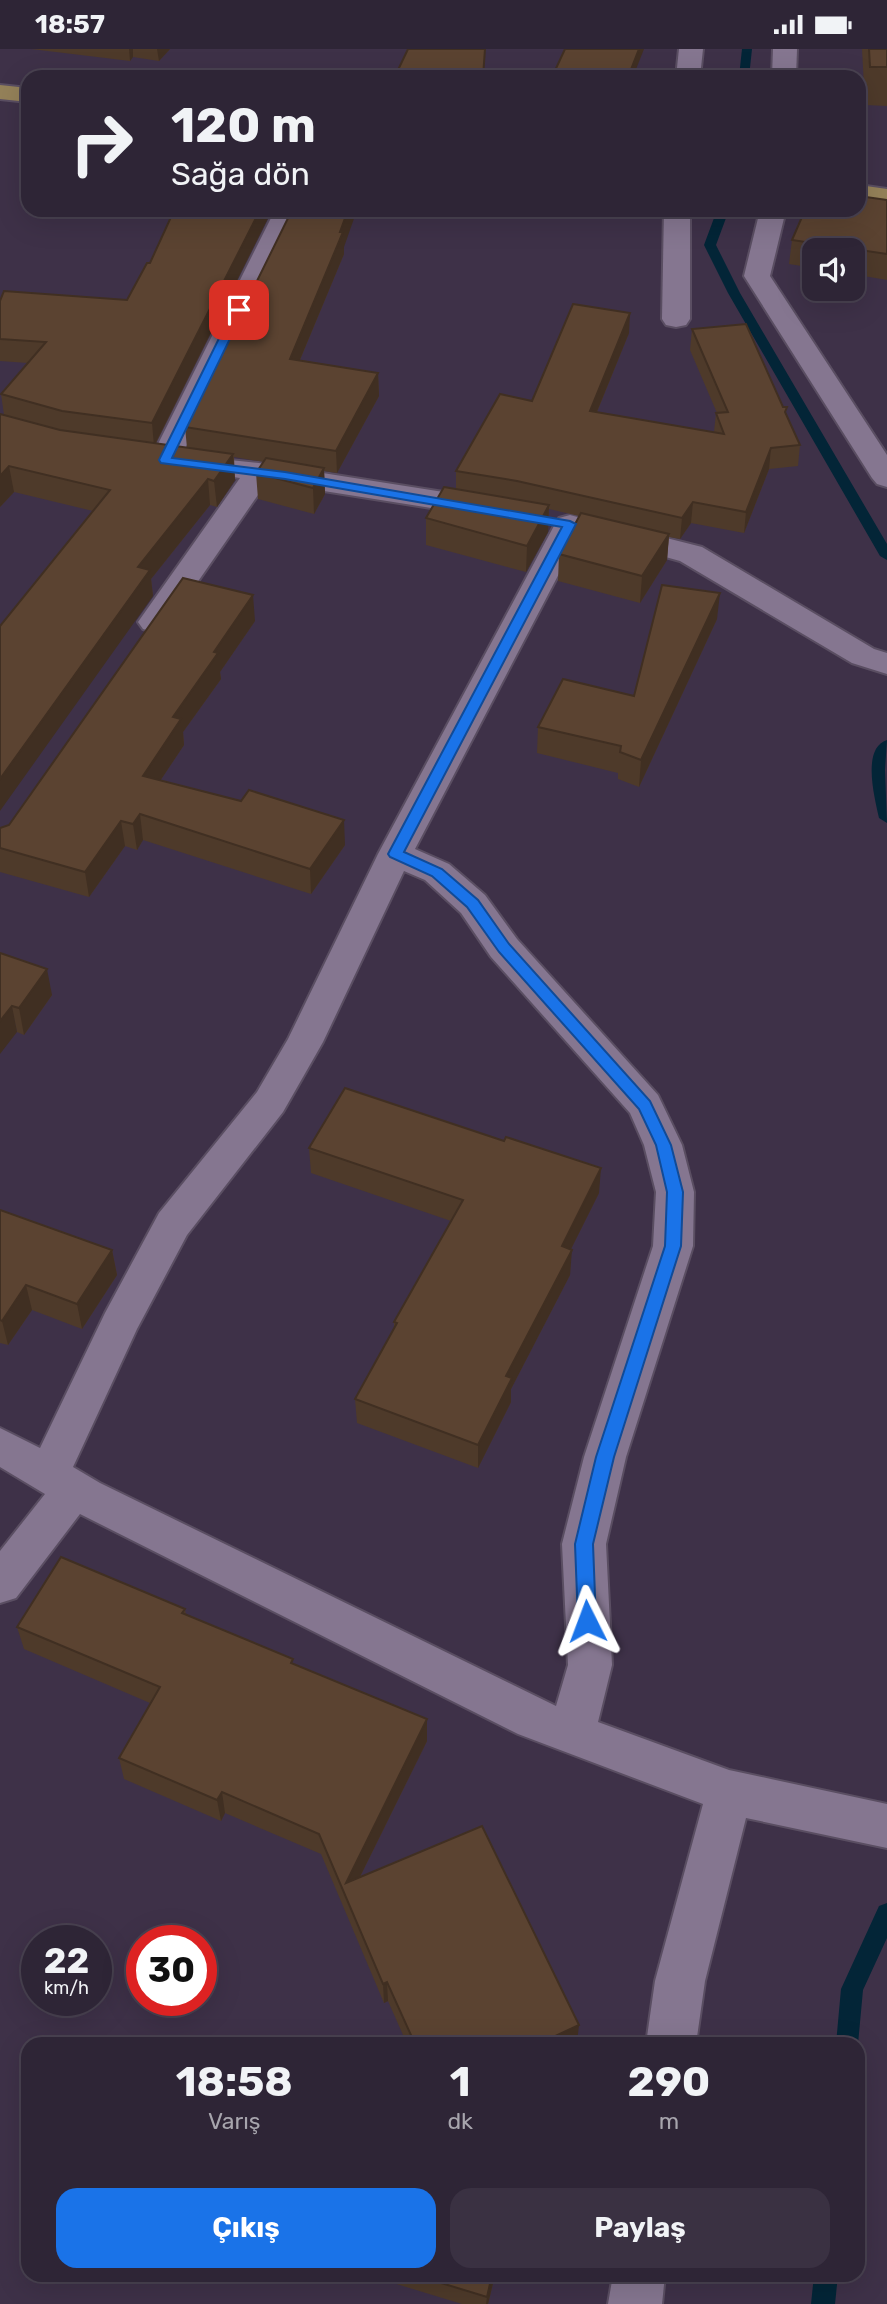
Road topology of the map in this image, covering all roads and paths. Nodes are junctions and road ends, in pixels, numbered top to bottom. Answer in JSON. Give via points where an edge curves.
{"nodes":[{"id":1,"x":691,"y":49,"type":"edge"},
{"id":2,"x":785,"y":49,"type":"edge"},
{"id":3,"x":689,"y":70,"type":"edge"},
{"id":4,"x":784,"y":70,"type":"edge"},
{"id":5,"x":0,"y":92,"type":"edge"},
{"id":6,"x":21,"y":94,"type":"edge"},
{"id":7,"x":866,"y":194,"type":"edge"},
{"id":8,"x":887,"y":197,"type":"edge"},
{"id":9,"x":284,"y":217,"type":"edge"},
{"id":10,"x":677,"y":217,"type":"edge"},
{"id":11,"x":771,"y":217,"type":"edge"},
{"id":12,"x":676,"y":319,"type":"dead end"},
{"id":13,"x":259,"y":472,"type":"junction"},
{"id":14,"x":887,"y":478,"type":"edge"},
{"id":15,"x":543,"y":519,"type":"junction"},
{"id":16,"x":133,"y":651,"type":"edge"},
{"id":17,"x":887,"y":664,"type":"edge"},
{"id":18,"x":395,"y":854,"type":"junction"},
{"id":19,"x":0,"y":1446,"type":"edge"},
{"id":20,"x":61,"y":1482,"type":"junction"},
{"id":21,"x":0,"y":1584,"type":"edge"},
{"id":22,"x":572,"y":1733,"type":"junction"},
{"id":23,"x":729,"y":1792,"type":"junction"},
{"id":24,"x":887,"y":1826,"type":"edge"},
{"id":25,"x":672,"y":2037,"type":"edge"},
{"id":26,"x":638,"y":2282,"type":"edge"},
{"id":27,"x":635,"y":2304,"type":"edge"}],
"edges":[{"from":1,"to":3,"type":"street"},
{"from":2,"to":4,"type":"street"},
{"from":5,"to":6,"type":"main road"},
{"from":7,"to":8,"type":"main road"},
{"from":9,"to":13,"type":"street","via":[[153,458]]},
{"from":10,"to":12,"type":"street"},
{"from":11,"to":14,"type":"street","via":[[757,276]]},
{"from":13,"to":15,"type":"street"},
{"from":13,"to":16,"type":"street"},
{"from":15,"to":17,"type":"street","via":[[691,554],[863,656]]},
{"from":15,"to":18,"type":"street"},
{"from":18,"to":20,"type":"street","via":[[305,1042],[270,1102],[173,1224],[119,1325]]},
{"from":18,"to":22,"type":"street","via":[[437,872],[472,904],[504,948],[645,1105],[663,1145],[675,1192],[673,1246],[605,1457],[584,1544],[590,1665]]},
{"from":19,"to":20,"type":"street"},
{"from":20,"to":21,"type":"street"},
{"from":20,"to":22,"type":"street","via":[[522,1713]]},
{"from":22,"to":23,"type":"street"},
{"from":23,"to":24,"type":"street"},
{"from":23,"to":25,"type":"street","via":[[680,1980]]},
{"from":26,"to":27,"type":"street"}]}
